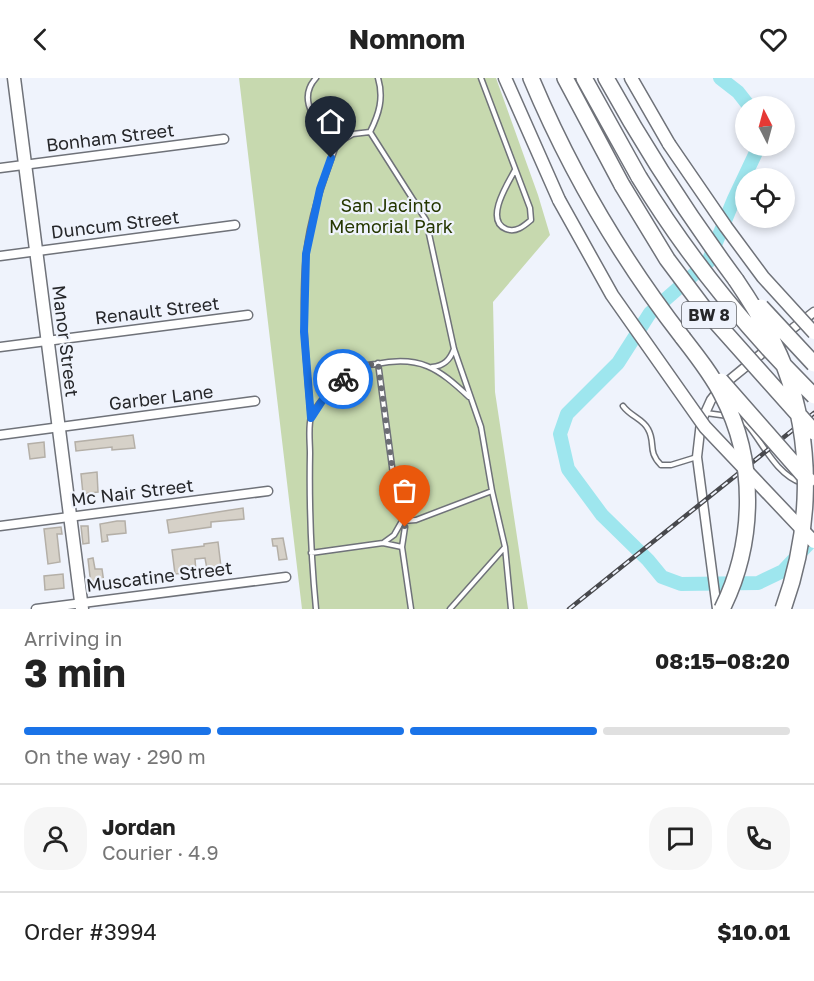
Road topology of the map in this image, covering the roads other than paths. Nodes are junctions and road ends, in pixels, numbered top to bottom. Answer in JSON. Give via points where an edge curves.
{"nodes":[{"id":1,"x":14,"y":78,"type":"edge"},
{"id":2,"x":310,"y":78,"type":"edge"},
{"id":3,"x":316,"y":78,"type":"edge"},
{"id":4,"x":378,"y":78,"type":"edge"},
{"id":5,"x":480,"y":78,"type":"edge"},
{"id":6,"x":505,"y":78,"type":"edge"},
{"id":7,"x":531,"y":78,"type":"edge"},
{"id":8,"x":565,"y":78,"type":"edge"},
{"id":9,"x":584,"y":78,"type":"edge"},
{"id":10,"x":606,"y":78,"type":"edge"},
{"id":11,"x":631,"y":78,"type":"edge"},
{"id":12,"x":310,"y":84,"type":"junction"},
{"id":13,"x":370,"y":132,"type":"junction"},
{"id":14,"x":224,"y":140,"type":"dead end"},
{"id":15,"x":337,"y":143,"type":"junction"},
{"id":16,"x":25,"y":165,"type":"junction"},
{"id":17,"x":0,"y":168,"type":"edge"},
{"id":18,"x":515,"y":170,"type":"junction"},
{"id":19,"x":235,"y":225,"type":"dead end"},
{"id":20,"x":36,"y":251,"type":"junction"},
{"id":21,"x":0,"y":256,"type":"edge"},
{"id":22,"x":736,"y":280,"type":"junction"},
{"id":23,"x":814,"y":312,"type":"edge"},
{"id":24,"x":248,"y":315,"type":"dead end"},
{"id":25,"x":814,"y":333,"type":"edge"},
{"id":26,"x":683,"y":338,"type":"junction"},
{"id":27,"x":48,"y":340,"type":"junction"},
{"id":28,"x":0,"y":347,"type":"edge"},
{"id":29,"x":454,"y":349,"type":"junction"},
{"id":30,"x":378,"y":363,"type":"junction"},
{"id":31,"x":814,"y":364,"type":"edge"},
{"id":32,"x":432,"y":368,"type":"junction"},
{"id":33,"x":814,"y":396,"type":"edge"},
{"id":34,"x":470,"y":397,"type":"junction"},
{"id":35,"x":255,"y":401,"type":"dead end"},
{"id":36,"x":623,"y":406,"type":"dead end"},
{"id":37,"x":705,"y":413,"type":"junction"},
{"id":38,"x":311,"y":418,"type":"junction"},
{"id":39,"x":59,"y":427,"type":"junction"},
{"id":40,"x":814,"y":432,"type":"edge"},
{"id":41,"x":0,"y":435,"type":"edge"},
{"id":42,"x":698,"y":456,"type":"junction"},
{"id":43,"x":814,"y":480,"type":"edge"},
{"id":44,"x":814,"y":487,"type":"edge"},
{"id":45,"x":268,"y":491,"type":"dead end"},
{"id":46,"x":492,"y":491,"type":"junction"},
{"id":47,"x":71,"y":516,"type":"junction"},
{"id":48,"x":402,"y":521,"type":"junction"},
{"id":49,"x":0,"y":526,"type":"edge"},
{"id":50,"x":814,"y":542,"type":"edge"},
{"id":51,"x":383,"y":543,"type":"junction"},
{"id":52,"x":402,"y":547,"type":"junction"},
{"id":53,"x":505,"y":547,"type":"junction"},
{"id":54,"x":311,"y":553,"type":"junction"},
{"id":55,"x":286,"y":577,"type":"dead end"},
{"id":56,"x":82,"y":606,"type":"edge"},
{"id":57,"x":718,"y":607,"type":"edge"},
{"id":58,"x":36,"y":609,"type":"edge"},
{"id":59,"x":316,"y":609,"type":"edge"},
{"id":60,"x":411,"y":609,"type":"edge"},
{"id":61,"x":450,"y":609,"type":"edge"},
{"id":62,"x":511,"y":609,"type":"edge"},
{"id":63,"x":783,"y":609,"type":"edge"}],
"edges":[{"from":1,"to":16,"type":"main road","name":"Manor Street"},
{"from":2,"to":12,"type":"lane"},
{"from":3,"to":12,"type":"lane"},
{"from":4,"to":13,"type":"lane","via":[[382,100]]},
{"from":5,"to":18,"type":"lane"},
{"from":6,"to":50,"type":"main road","bridge":true,"via":[[559,200],[612,295],[705,426]]},
{"from":7,"to":26,"type":"highway","via":[[598,213]]},
{"from":8,"to":40,"type":"highway","number":"BW 8","bridge":true,"via":[[667,259],[706,311]]},
{"from":9,"to":33,"type":"highway","number":"BW 8","bridge":true,"via":[[685,249],[725,300]]},
{"from":10,"to":22,"type":"highway","via":[[653,162]]},
{"from":11,"to":25,"type":"main road","bridge":true,"via":[[669,144],[726,227],[763,277]]},
{"from":12,"to":15,"type":"lane","via":[[307,100],[312,116]]},
{"from":13,"to":15,"type":"lane","via":[[353,134]]},
{"from":13,"to":29,"type":"lane","via":[[426,220]]},
{"from":14,"to":16,"type":"street","name":"Bonham Street"},
{"from":15,"to":38,"type":"lane","via":[[320,189],[306,254],[304,332]]},
{"from":16,"to":17,"type":"street","name":"Bonham Street"},
{"from":16,"to":20,"type":"main road","name":"Manor Street"},
{"from":18,"to":18,"type":"lane","via":[[531,220],[518,229],[508,230],[500,225],[497,207]]},
{"from":19,"to":20,"type":"street","name":"Duncum Street"},
{"from":20,"to":21,"type":"street","name":"Duncum Street"},
{"from":20,"to":27,"type":"main road","name":"Manor Street"},
{"from":22,"to":31,"type":"highway","bridge":true},
{"from":22,"to":63,"type":"highway","bridge":true,"via":[[784,366],[802,428],[805,515]]},
{"from":23,"to":37,"type":"street","via":[[722,386]]},
{"from":24,"to":27,"type":"street","name":"Renault Street"},
{"from":26,"to":44,"type":"highway","bridge":true},
{"from":26,"to":57,"type":"highway","bridge":true,"via":[[727,404],[744,461],[748,501],[745,540],[735,579]]},
{"from":27,"to":28,"type":"street","name":"Renault Street"},
{"from":27,"to":39,"type":"main road","name":"Manor Street"},
{"from":29,"to":32,"type":"lane","via":[[446,362]]},
{"from":29,"to":34,"type":"lane"},
{"from":30,"to":32,"type":"lane","via":[[406,360]]},
{"from":30,"to":38,"type":"lane","via":[[349,373]]},
{"from":30,"to":48,"type":"lane"},
{"from":32,"to":34,"type":"lane"},
{"from":34,"to":46,"type":"lane","via":[[481,427]]},
{"from":35,"to":39,"type":"street","name":"Garber Lane"},
{"from":36,"to":42,"type":"lane","via":[[647,427],[652,454],[661,465]]},
{"from":37,"to":42,"type":"street"},
{"from":37,"to":43,"type":"lane","via":[[741,418],[783,474],[805,484]]},
{"from":38,"to":54,"type":"lane"},
{"from":39,"to":41,"type":"street","name":"Garber Lane"},
{"from":39,"to":47,"type":"main road","name":"Manor Street"},
{"from":42,"to":57,"type":"street"},
{"from":45,"to":47,"type":"street","name":"Mc Nair Street"},
{"from":46,"to":48,"type":"lane","via":[[416,520]]},
{"from":46,"to":53,"type":"lane"},
{"from":47,"to":49,"type":"street","name":"Mc Nair Street"},
{"from":47,"to":56,"type":"main road","name":"Manor Street"},
{"from":48,"to":51,"type":"lane","via":[[394,535]]},
{"from":48,"to":52,"type":"lane"},
{"from":51,"to":52,"type":"lane"},
{"from":51,"to":54,"type":"lane"},
{"from":52,"to":60,"type":"lane"},
{"from":53,"to":61,"type":"lane"},
{"from":53,"to":62,"type":"lane"},
{"from":54,"to":59,"type":"lane"},
{"from":55,"to":56,"type":"street","name":"Muscatine Street"},
{"from":56,"to":58,"type":"street","name":"Muscatine Street"}]}
